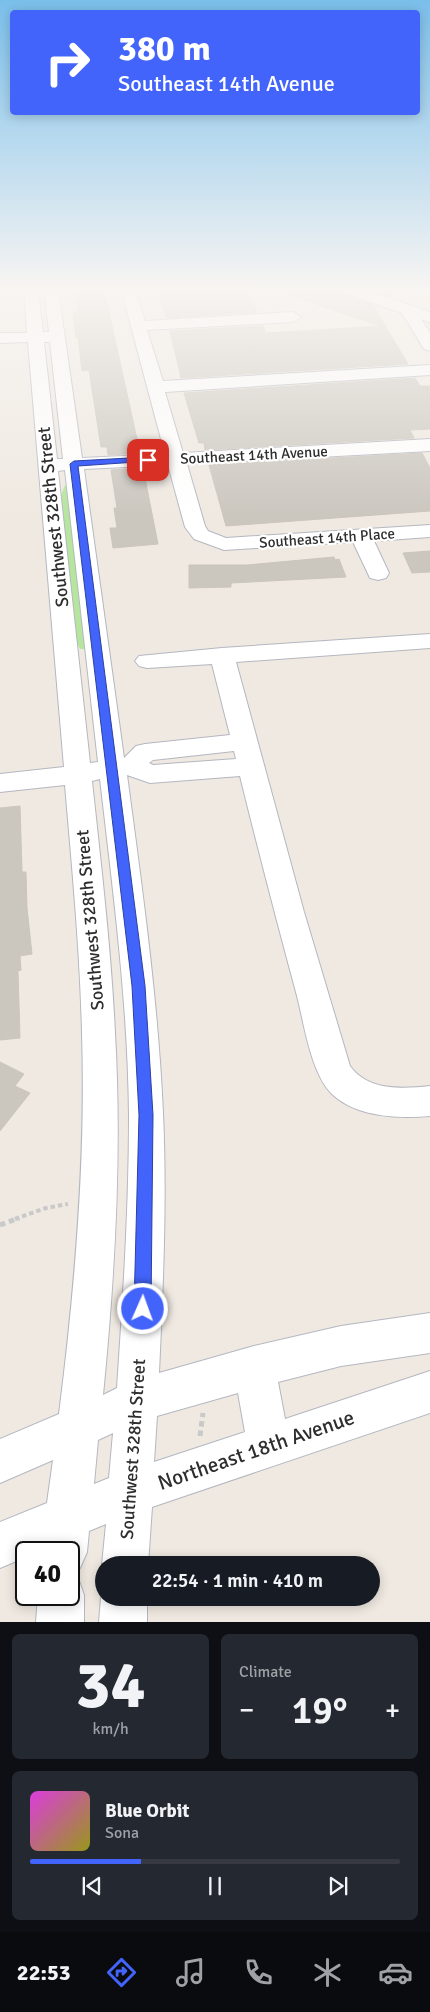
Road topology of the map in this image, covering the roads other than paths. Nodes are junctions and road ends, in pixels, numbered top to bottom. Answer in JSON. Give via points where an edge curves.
{"nodes":[{"id":1,"x":41,"y":365,"type":"edge"},
{"id":2,"x":58,"y":365,"type":"edge"},
{"id":3,"x":150,"y":365,"type":"edge"},
{"id":4,"x":430,"y":370,"type":"edge"},
{"id":5,"x":156,"y":387,"type":"junction"},
{"id":6,"x":430,"y":445,"type":"edge"},
{"id":7,"x":176,"y":459,"type":"junction"},
{"id":8,"x":61,"y":465,"type":"junction"},
{"id":9,"x":430,"y":531,"type":"edge"},
{"id":10,"x":361,"y":536,"type":"junction"},
{"id":11,"x":378,"y":573,"type":"dead end"},
{"id":12,"x":430,"y":641,"type":"edge"},
{"id":13,"x":222,"y":656,"type":"junction"},
{"id":14,"x":147,"y":661,"type":"dead end"},
{"id":15,"x":248,"y":754,"type":"junction"},
{"id":16,"x":122,"y":767,"type":"junction"},
{"id":17,"x":78,"y":774,"type":"junction"},
{"id":18,"x":0,"y":783,"type":"edge"},
{"id":19,"x":430,"y":1101,"type":"edge"},
{"id":20,"x":430,"y":1333,"type":"edge"},
{"id":21,"x":254,"y":1367,"type":"junction"},
{"id":22,"x":430,"y":1392,"type":"edge"},
{"id":23,"x":137,"y":1401,"type":"junction"},
{"id":24,"x":78,"y":1428,"type":"junction"},
{"id":25,"x":269,"y":1446,"type":"junction"},
{"id":26,"x":0,"y":1461,"type":"edge"},
{"id":27,"x":129,"y":1492,"type":"junction"},
{"id":28,"x":66,"y":1536,"type":"edge"},
{"id":29,"x":0,"y":1545,"type":"edge"},
{"id":30,"x":125,"y":1556,"type":"edge"},
{"id":31,"x":61,"y":1606,"type":"edge"},
{"id":32,"x":124,"y":1606,"type":"edge"},
{"id":33,"x":60,"y":1622,"type":"edge"},
{"id":34,"x":123,"y":1622,"type":"edge"}],
"edges":[{"from":1,"to":8,"type":"street","name":"Southwest 328th Street"},
{"from":2,"to":8,"type":"street","name":"Southwest 328th Street"},
{"from":3,"to":5,"type":"street"},
{"from":4,"to":5,"type":"street"},
{"from":5,"to":7,"type":"street"},
{"from":6,"to":7,"type":"street","name":"Southeast 14th Avenue"},
{"from":7,"to":8,"type":"street","name":"Southeast 14th Avenue"},
{"from":7,"to":10,"type":"street","name":"Southeast 14th Place","via":[[195,527],[201,535],[224,544]]},
{"from":8,"to":16,"type":"street","name":"Southwest 328th Street"},
{"from":8,"to":17,"type":"street","name":"Southwest 328th Street"},
{"from":9,"to":10,"type":"street","name":"Southeast 14th Place"},
{"from":10,"to":11,"type":"street"},
{"from":12,"to":13,"type":"street"},
{"from":13,"to":14,"type":"street"},
{"from":13,"to":15,"type":"street"},
{"from":15,"to":16,"type":"street","via":[[150,774]]},
{"from":15,"to":19,"type":"street","via":[[331,1060],[344,1083],[364,1095],[406,1104]]},
{"from":16,"to":17,"type":"street"},
{"from":16,"to":23,"type":"street","name":"Southwest 328th Street","via":[[145,1086],[145,1244]]},
{"from":17,"to":18,"type":"street"},
{"from":17,"to":24,"type":"street","name":"Southwest 328th Street","via":[[97,982],[100,1097],[96,1223]]},
{"from":20,"to":21,"type":"street","via":[[341,1346]]},
{"from":21,"to":23,"type":"street"},
{"from":21,"to":25,"type":"street"},
{"from":22,"to":25,"type":"street","name":"Northeast 18th Avenue"},
{"from":23,"to":24,"type":"street"},
{"from":23,"to":27,"type":"street","name":"Southwest 328th Street"},
{"from":24,"to":26,"type":"street"},
{"from":24,"to":28,"type":"street","name":"Southwest 328th Street"},
{"from":25,"to":27,"type":"street","name":"Northeast 18th Avenue"},
{"from":27,"to":28,"type":"street","name":"Northeast 18th Avenue"},
{"from":27,"to":30,"type":"street","name":"Southwest 328th Street"},
{"from":28,"to":29,"type":"street","name":"Northeast 18th Avenue"},
{"from":31,"to":33,"type":"street"},
{"from":32,"to":34,"type":"street"}]}
